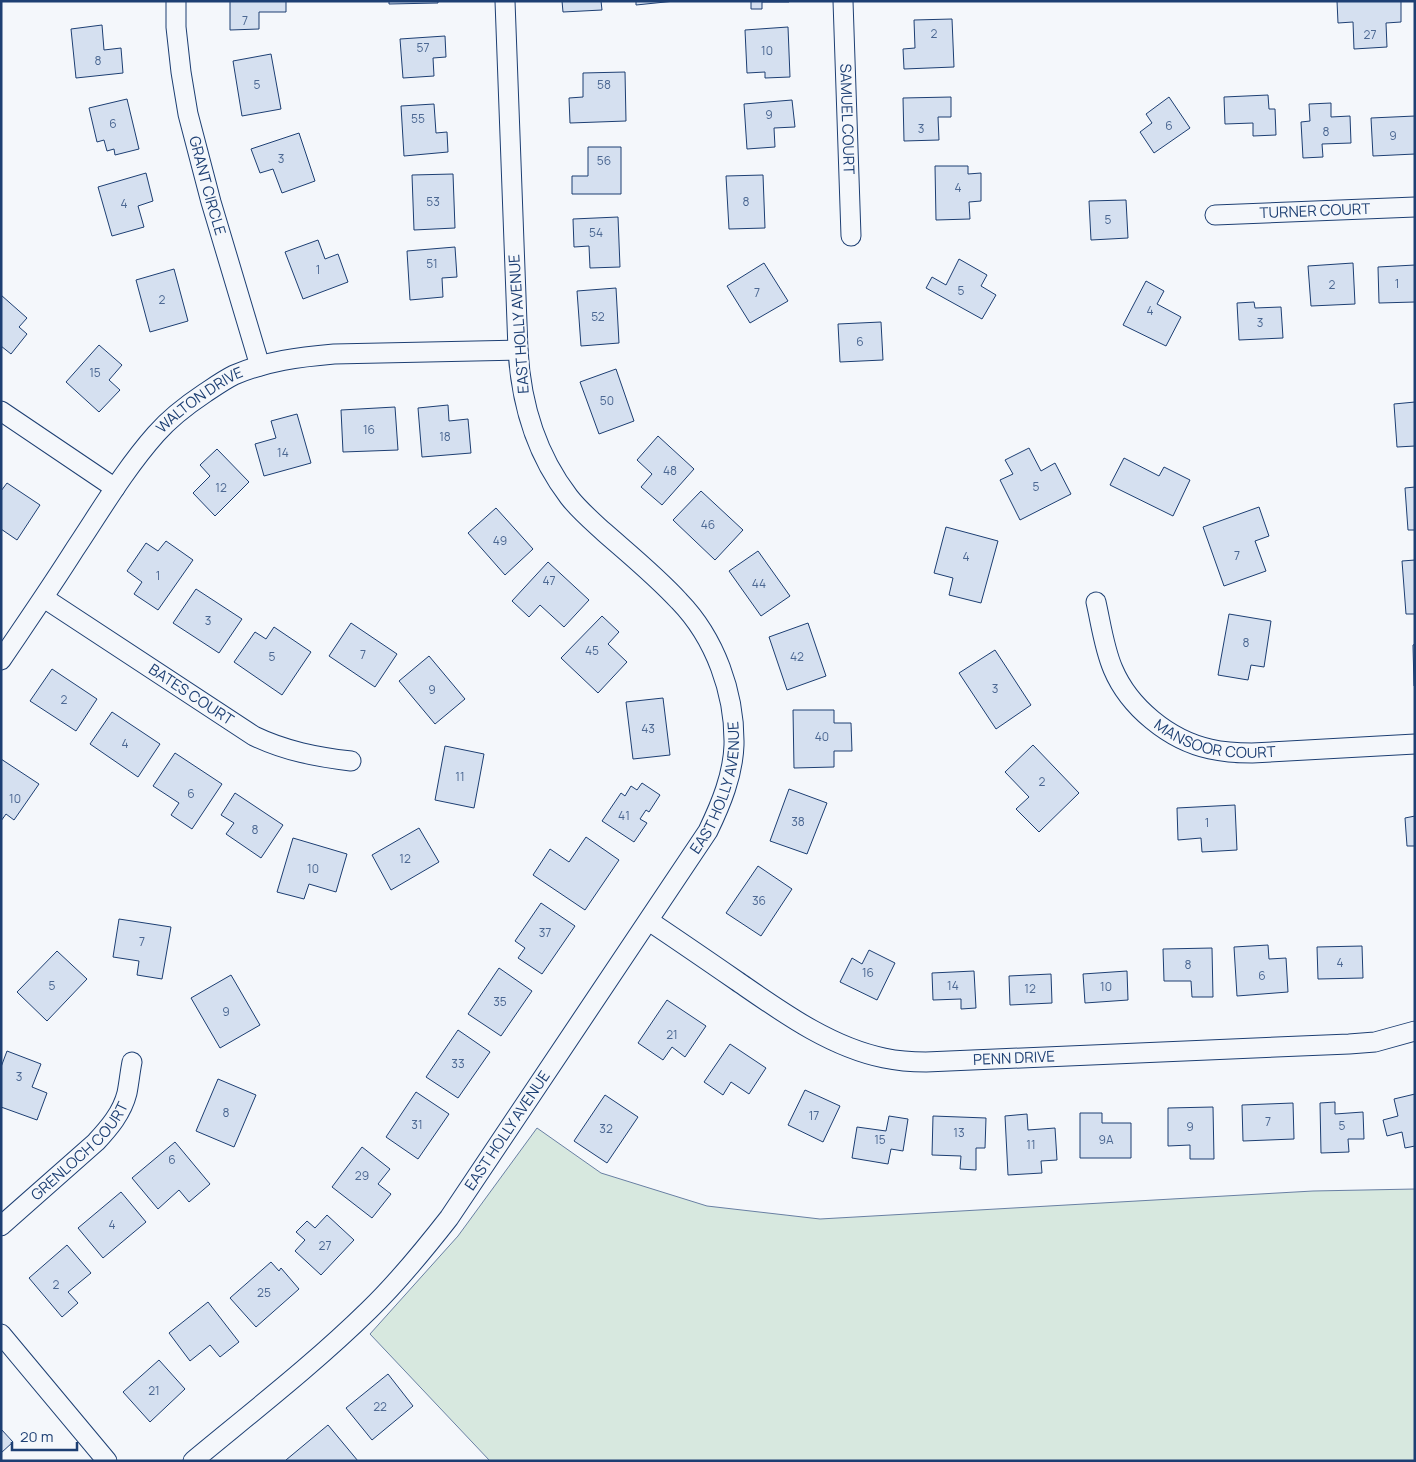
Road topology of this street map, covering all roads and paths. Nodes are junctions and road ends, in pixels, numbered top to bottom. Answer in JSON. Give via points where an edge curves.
{"nodes":[{"id":1,"x":176,"y":1,"type":"edge"},
{"id":2,"x":505,"y":1,"type":"edge"},
{"id":3,"x":843,"y":1,"type":"edge"},
{"id":4,"x":1415,"y":207,"type":"edge"},
{"id":5,"x":1215,"y":215,"type":"dead end"},
{"id":6,"x":851,"y":236,"type":"dead end"},
{"id":7,"x":518,"y":350,"type":"junction"},
{"id":8,"x":260,"y":366,"type":"junction"},
{"id":9,"x":1,"y":411,"type":"edge"},
{"id":10,"x":115,"y":488,"type":"junction"},
{"id":11,"x":44,"y":598,"type":"junction"},
{"id":12,"x":1096,"y":602,"type":"dead end"},
{"id":13,"x":1,"y":660,"type":"edge"},
{"id":14,"x":1415,"y":744,"type":"edge"},
{"id":15,"x":351,"y":761,"type":"dead end"},
{"id":16,"x":649,"y":921,"type":"junction"},
{"id":17,"x":1415,"y":1031,"type":"edge"},
{"id":18,"x":132,"y":1062,"type":"dead end"},
{"id":19,"x":1,"y":1226,"type":"edge"},
{"id":20,"x":1,"y":1334,"type":"edge"},
{"id":21,"x":107,"y":1461,"type":"edge"},
{"id":22,"x":192,"y":1461,"type":"edge"}],
"edges":[{"from":1,"to":8,"type":"street","name":"GRANT CIRCLE","via":[[176,27],[188,114]]},
{"from":2,"to":7,"type":"street","name":"EAST HOLLY AVENUE"},
{"from":3,"to":6,"type":"street","name":"SAMUEL COURT"},
{"from":4,"to":5,"type":"street","name":"TURNER COURT"},
{"from":7,"to":8,"type":"street","name":"WALTON DRIVE","via":[[334,354]]},
{"from":7,"to":16,"type":"street","name":"EAST HOLLY AVENUE","via":[[526,411],[554,476],[586,516],[694,617],[716,654],[729,696],[734,746],[725,793],[708,831]]},
{"from":8,"to":10,"type":"street","name":"WALTON DRIVE","via":[[233,376],[171,418]]},
{"from":9,"to":10,"type":"street"},
{"from":10,"to":11,"type":"street","name":"WALTON DRIVE"},
{"from":11,"to":13,"type":"street","name":"WALTON DRIVE"},
{"from":11,"to":15,"type":"street","name":"BATES COURT","via":[[254,736],[285,749]]},
{"from":12,"to":14,"type":"street","name":"MANSOOR COURT","via":[[1106,649],[1121,685],[1156,722],[1191,743],[1210,749],[1252,753]]},
{"from":16,"to":17,"type":"street","name":"PENN DRIVE","via":[[814,1031],[882,1058],[936,1062],[1349,1044],[1375,1042]]},
{"from":16,"to":22,"type":"street","name":"EAST HOLLY AVENUE","via":[[449,1218],[426,1247],[370,1309],[320,1355]]},
{"from":18,"to":19,"type":"street","name":"GRENLOCH COURT","via":[[127,1094],[119,1114],[107,1130]]},
{"from":20,"to":21,"type":"street"}]}
